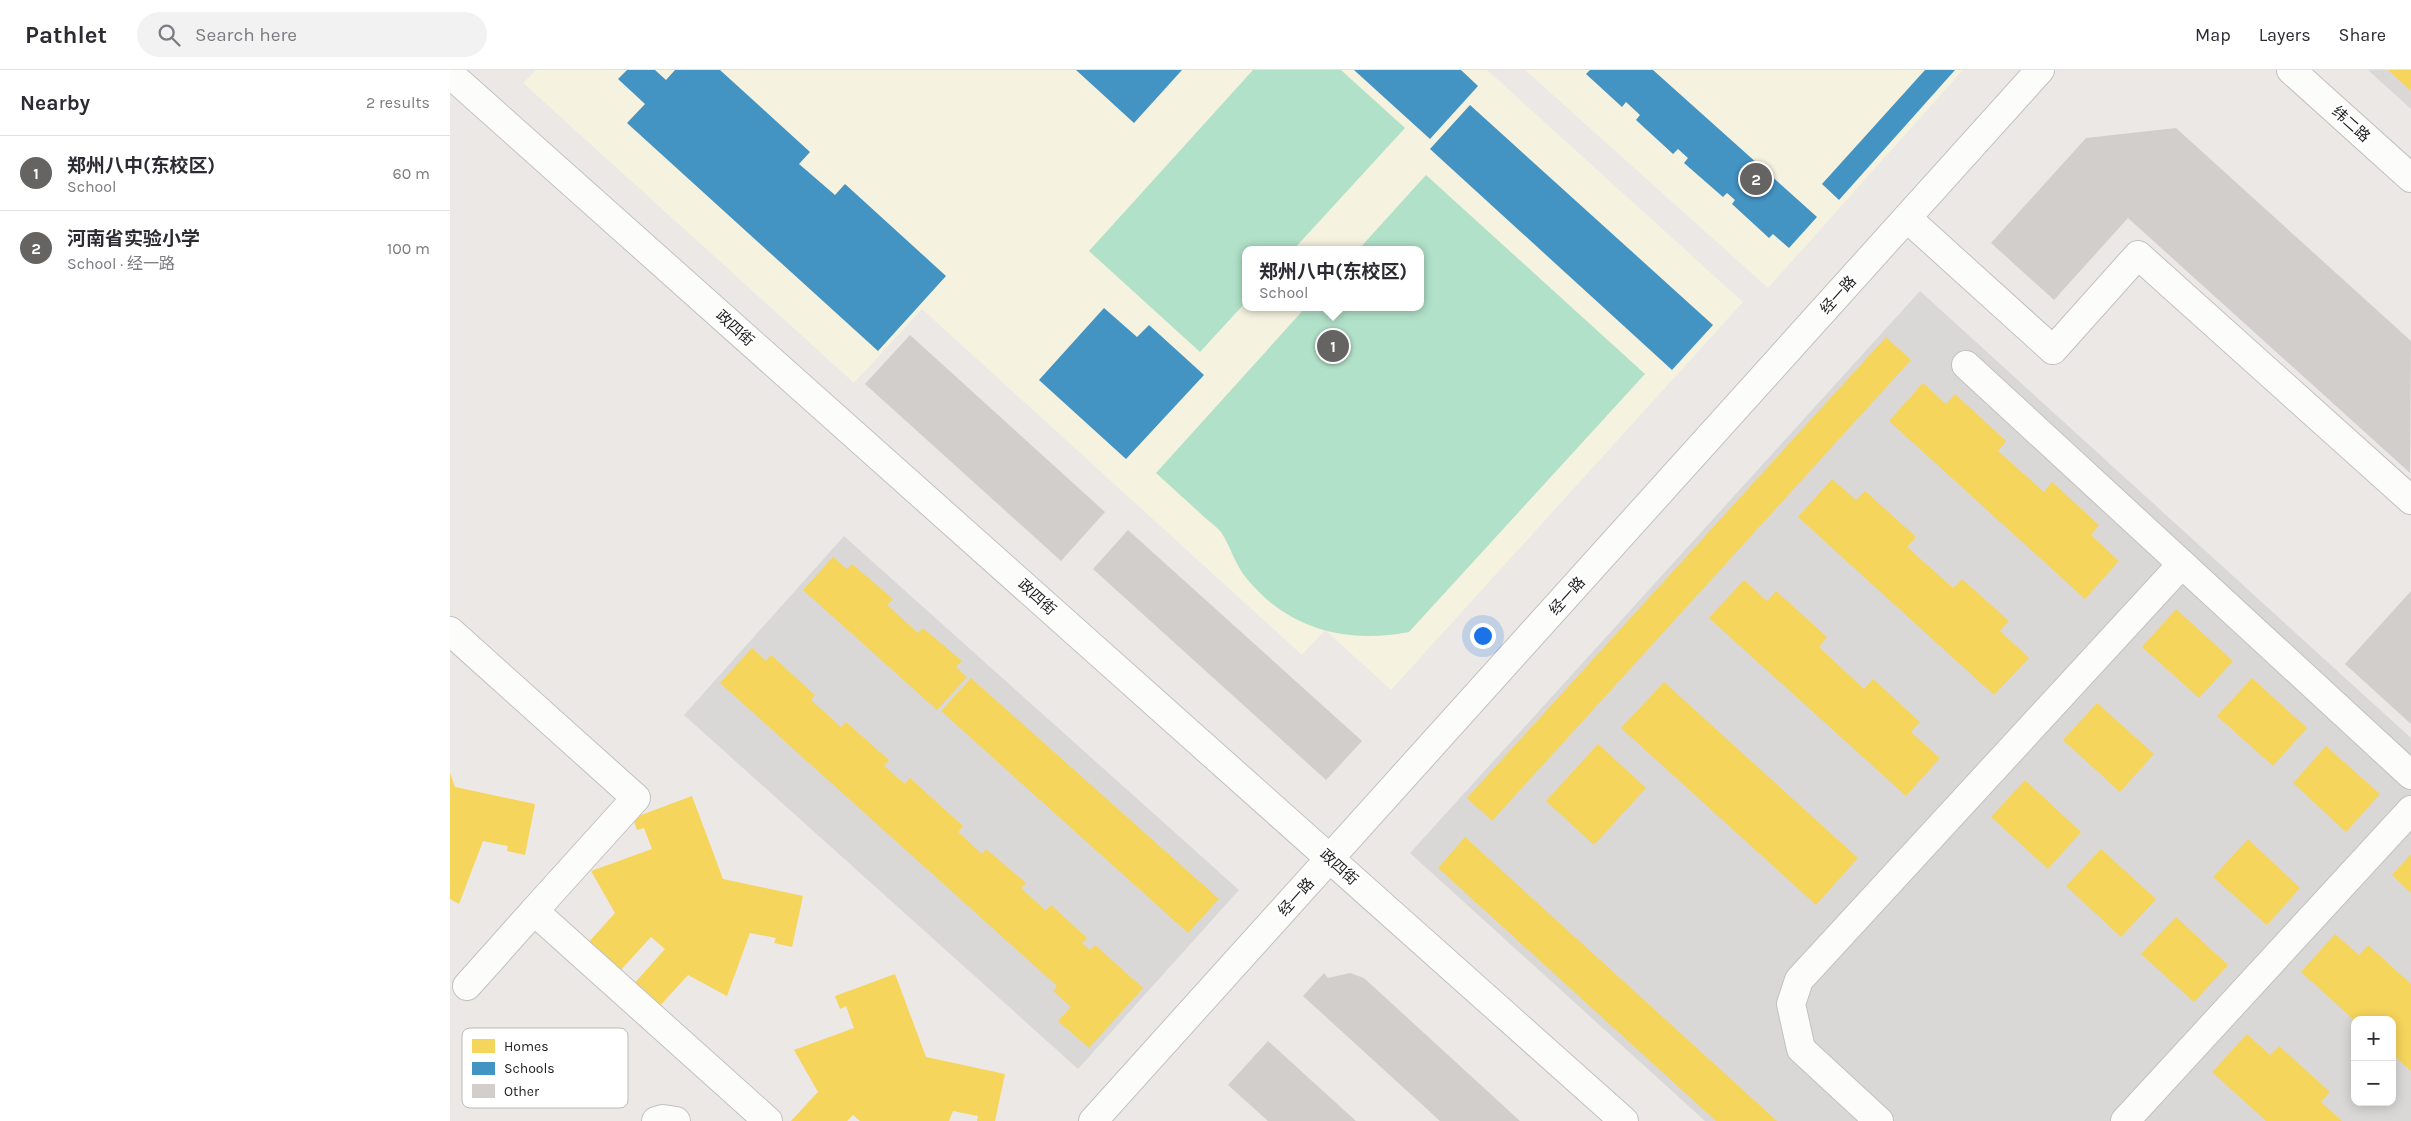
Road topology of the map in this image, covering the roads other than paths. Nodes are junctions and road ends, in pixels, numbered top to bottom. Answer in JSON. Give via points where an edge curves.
{"nodes":[{"id":1,"x":2040,"y":70,"type":"edge"},
{"id":2,"x":2292,"y":70,"type":"edge"},
{"id":3,"x":454,"y":76,"type":"edge"},
{"id":4,"x":2411,"y":178,"type":"edge"},
{"id":5,"x":1907,"y":218,"type":"junction"},
{"id":6,"x":1966,"y":365,"type":"dead end"},
{"id":7,"x":2411,"y":500,"type":"edge"},
{"id":8,"x":2182,"y":564,"type":"junction"},
{"id":9,"x":450,"y":631,"type":"edge"},
{"id":10,"x":2411,"y":775,"type":"edge"},
{"id":11,"x":2411,"y":810,"type":"edge"},
{"id":12,"x":1330,"y":859,"type":"junction"},
{"id":13,"x":534,"y":911,"type":"junction"},
{"id":14,"x":467,"y":986,"type":"dead end"},
{"id":15,"x":656,"y":1121,"type":"edge"},
{"id":16,"x":676,"y":1121,"type":"edge"},
{"id":17,"x":768,"y":1121,"type":"edge"},
{"id":18,"x":1093,"y":1121,"type":"edge"},
{"id":19,"x":1624,"y":1121,"type":"edge"},
{"id":20,"x":1879,"y":1121,"type":"edge"},
{"id":21,"x":2125,"y":1121,"type":"edge"}],
"edges":[{"from":1,"to":5,"type":"street","name":"经一路"},
{"from":2,"to":4,"type":"street","name":"纬二路"},
{"from":3,"to":12,"type":"street","name":"政四街"},
{"from":5,"to":7,"type":"street","via":[[2053,350],[2138,255]]},
{"from":5,"to":12,"type":"street","name":"经一路"},
{"from":6,"to":8,"type":"street"},
{"from":8,"to":10,"type":"street"},
{"from":8,"to":20,"type":"street","via":[[1799,980],[1791,1004],[1801,1049]]},
{"from":9,"to":13,"type":"street","via":[[636,798]]},
{"from":11,"to":21,"type":"street"},
{"from":12,"to":18,"type":"street","name":"经一路"},
{"from":12,"to":19,"type":"street","name":"政四街"},
{"from":13,"to":14,"type":"street"},
{"from":13,"to":17,"type":"street"},
{"from":15,"to":16,"type":"street"}]}
